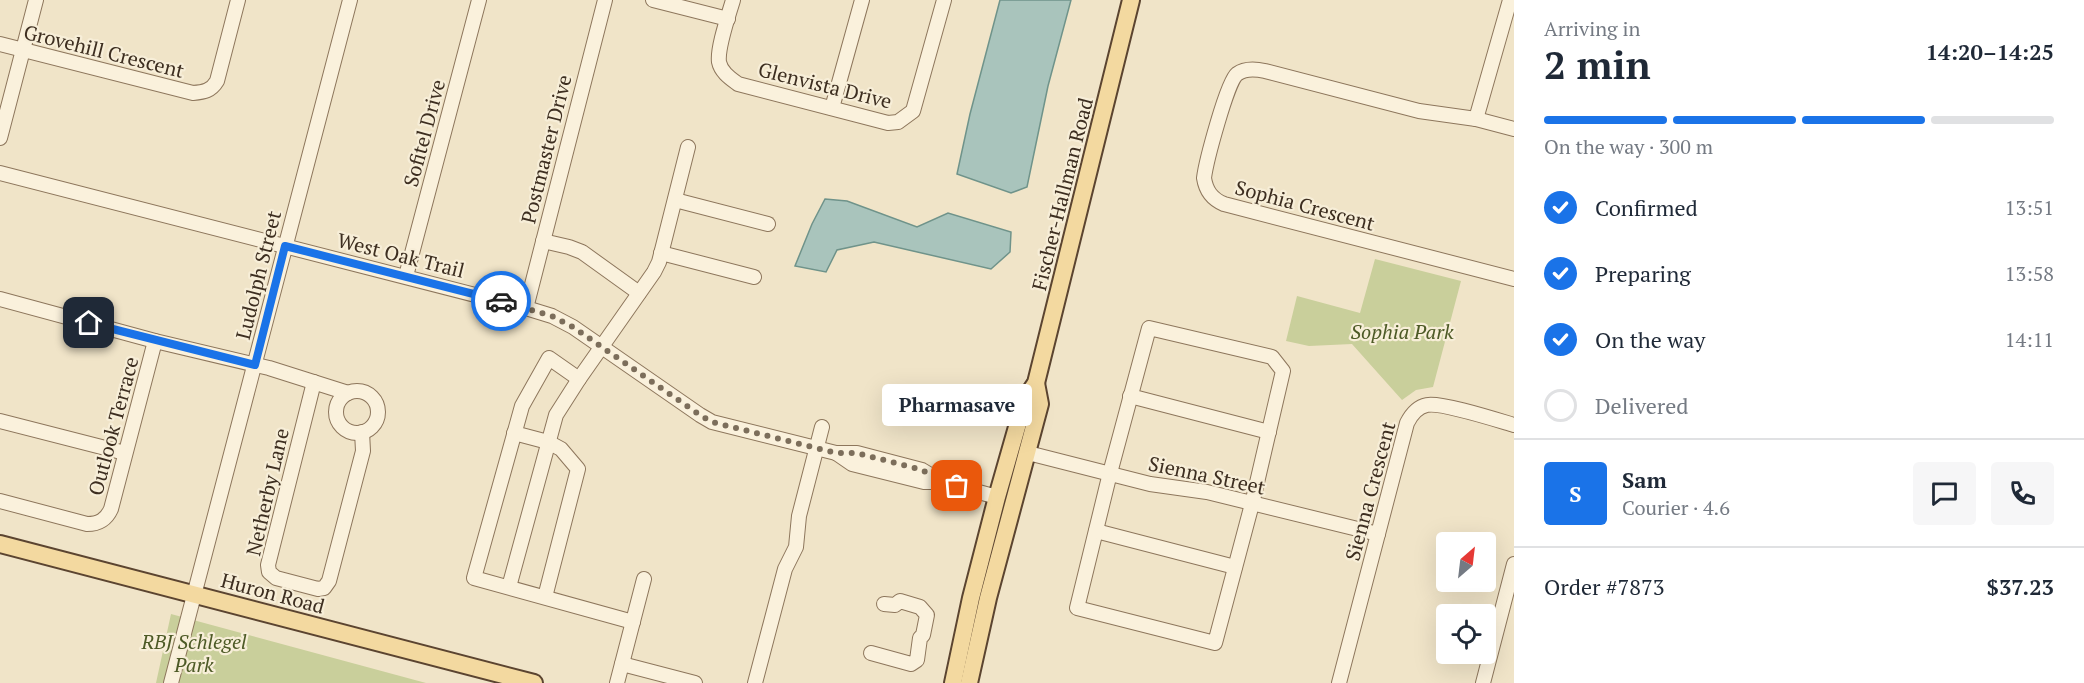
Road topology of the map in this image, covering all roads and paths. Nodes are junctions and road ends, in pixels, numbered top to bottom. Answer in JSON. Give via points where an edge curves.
{"nodes":[{"id":1,"x":36,"y":0,"type":"edge"},
{"id":2,"x":238,"y":0,"type":"edge"},
{"id":3,"x":350,"y":0,"type":"edge"},
{"id":4,"x":479,"y":0,"type":"edge"},
{"id":5,"x":605,"y":0,"type":"edge"},
{"id":6,"x":653,"y":0,"type":"edge"},
{"id":7,"x":733,"y":0,"type":"edge"},
{"id":8,"x":862,"y":0,"type":"edge"},
{"id":9,"x":944,"y":0,"type":"edge"},
{"id":10,"x":1510,"y":0,"type":"edge"},
{"id":11,"x":1131,"y":5,"type":"edge"},
{"id":12,"x":728,"y":19,"type":"junction"},
{"id":13,"x":0,"y":45,"type":"edge"},
{"id":14,"x":23,"y":51,"type":"junction"},
{"id":15,"x":832,"y":108,"type":"junction"},
{"id":16,"x":1476,"y":119,"type":"junction"},
{"id":17,"x":1514,"y":129,"type":"edge"},
{"id":18,"x":0,"y":138,"type":"edge"},
{"id":19,"x":688,"y":147,"type":"dead end"},
{"id":20,"x":0,"y":173,"type":"edge"},
{"id":21,"x":675,"y":200,"type":"junction"},
{"id":22,"x":768,"y":224,"type":"dead end"},
{"id":23,"x":543,"y":241,"type":"junction"},
{"id":24,"x":285,"y":246,"type":"junction"},
{"id":25,"x":661,"y":253,"type":"junction"},
{"id":26,"x":406,"y":276,"type":"junction"},
{"id":27,"x":754,"y":277,"type":"dead end"},
{"id":28,"x":1514,"y":279,"type":"edge"},
{"id":29,"x":639,"y":293,"type":"junction"},
{"id":30,"x":0,"y":299,"type":"edge"},
{"id":31,"x":526,"y":308,"type":"junction"},
{"id":32,"x":155,"y":341,"type":"junction"},
{"id":33,"x":602,"y":346,"type":"junction"},
{"id":34,"x":255,"y":365,"type":"junction"},
{"id":35,"x":579,"y":379,"type":"junction"},
{"id":36,"x":314,"y":382,"type":"junction"},
{"id":37,"x":1036,"y":383,"type":"junction"},
{"id":38,"x":348,"y":393,"type":"junction"},
{"id":39,"x":1130,"y":396,"type":"junction"},
{"id":40,"x":0,"y":421,"type":"edge"},
{"id":41,"x":1514,"y":424,"type":"edge"},
{"id":42,"x":822,"y":427,"type":"dead end"},
{"id":43,"x":362,"y":432,"type":"junction"},
{"id":44,"x":1269,"y":432,"type":"junction"},
{"id":45,"x":514,"y":433,"type":"junction"},
{"id":46,"x":548,"y":442,"type":"junction"},
{"id":47,"x":817,"y":448,"type":"junction"},
{"id":48,"x":125,"y":453,"type":"junction"},
{"id":49,"x":1028,"y":453,"type":"junction"},
{"id":50,"x":1110,"y":474,"type":"junction"},
{"id":51,"x":997,"y":497,"type":"junction"},
{"id":52,"x":0,"y":501,"type":"edge"},
{"id":53,"x":1252,"y":504,"type":"junction"},
{"id":54,"x":1096,"y":531,"type":"junction"},
{"id":55,"x":1378,"y":534,"type":"junction"},
{"id":56,"x":1004,"y":537,"type":"junction"},
{"id":57,"x":0,"y":544,"type":"edge"},
{"id":58,"x":1514,"y":564,"type":"edge"},
{"id":59,"x":1235,"y":567,"type":"junction"},
{"id":60,"x":644,"y":579,"type":"dead end"},
{"id":61,"x":509,"y":587,"type":"junction"},
{"id":62,"x":194,"y":593,"type":"junction"},
{"id":63,"x":545,"y":597,"type":"junction"},
{"id":64,"x":890,"y":604,"type":"dead end"},
{"id":65,"x":633,"y":622,"type":"junction"},
{"id":66,"x":871,"y":653,"type":"dead end"},
{"id":67,"x":622,"y":663,"type":"junction"},
{"id":68,"x":171,"y":683,"type":"edge"},
{"id":69,"x":534,"y":683,"type":"edge"},
{"id":70,"x":617,"y":683,"type":"edge"},
{"id":71,"x":695,"y":683,"type":"edge"},
{"id":72,"x":754,"y":683,"type":"edge"},
{"id":73,"x":953,"y":683,"type":"edge"},
{"id":74,"x":969,"y":683,"type":"edge"},
{"id":75,"x":1339,"y":683,"type":"edge"},
{"id":76,"x":1483,"y":683,"type":"edge"}],
"edges":[{"from":1,"to":14,"type":"street"},
{"from":2,"to":14,"type":"street","name":"Grovehill Crescent","via":[[217,81],[213,88],[203,92],[192,93]]},
{"from":3,"to":24,"type":"street","name":"Ludolph Street"},
{"from":4,"to":26,"type":"street","name":"Sofitel Drive"},
{"from":5,"to":23,"type":"street","name":"Postmaster Drive"},
{"from":6,"to":12,"type":"street"},
{"from":7,"to":12,"type":"street","name":"Glenvista Drive"},
{"from":8,"to":15,"type":"street"},
{"from":9,"to":15,"type":"street","name":"Glenvista Drive","via":[[913,111],[898,122],[888,123]]},
{"from":10,"to":16,"type":"street"},
{"from":11,"to":37,"type":"main road","name":"Fischer-Hallman Road"},
{"from":12,"to":15,"type":"street","name":"Glenvista Drive","via":[[719,62],[727,76],[738,84]]},
{"from":13,"to":14,"type":"street","name":"Grovehill Crescent"},
{"from":14,"to":18,"type":"street"},
{"from":16,"to":17,"type":"street","name":"Sophia Crescent"},
{"from":16,"to":28,"type":"street","name":"Sophia Crescent","via":[[1419,111],[1265,70],[1243,70],[1229,88],[1205,184],[1212,197],[1224,204]]},
{"from":19,"to":21,"type":"street"},
{"from":20,"to":24,"type":"street","name":"West Oak Trail"},
{"from":21,"to":22,"type":"street"},
{"from":21,"to":25,"type":"street"},
{"from":23,"to":29,"type":"street","via":[[576,249]]},
{"from":23,"to":31,"type":"street","name":"Postmaster Drive"},
{"from":24,"to":26,"type":"street","name":"West Oak Trail"},
{"from":24,"to":34,"type":"street","name":"Ludolph Street"},
{"from":25,"to":27,"type":"street"},
{"from":25,"to":29,"type":"street","via":[[654,272]]},
{"from":26,"to":31,"type":"street","name":"West Oak Trail"},
{"from":29,"to":33,"type":"street"},
{"from":30,"to":32,"type":"street"},
{"from":31,"to":33,"type":"street","name":"West Oak Trail","via":[[563,321]]},
{"from":32,"to":34,"type":"street"},
{"from":32,"to":48,"type":"street","name":"Outlook Terrace"},
{"from":33,"to":35,"type":"street"},
{"from":33,"to":47,"type":"street","name":"West Oak Trail","via":[[712,422]]},
{"from":34,"to":36,"type":"street"},
{"from":34,"to":62,"type":"street","name":"Ludolph Street"},
{"from":35,"to":45,"type":"street","via":[[549,358],[522,406]]},
{"from":35,"to":46,"type":"street","via":[[556,415]]},
{"from":36,"to":38,"type":"street"},
{"from":36,"to":43,"type":"street","name":"Netherby Lane","via":[[268,565],[276,578],[318,589],[329,581],[363,452]]},
{"from":37,"to":49,"type":"main road","name":"Fischer-Hallman Road","via":[[1041,404]]},
{"from":37,"to":51,"type":"main road","name":"Fischer-Hallman Road","via":[[1024,399]]},
{"from":38,"to":43,"type":"street","via":[[337,406],[338,420],[348,430]]},
{"from":38,"to":43,"type":"street","via":[[366,393],[376,402],[375,423]]},
{"from":39,"to":44,"type":"street"},
{"from":39,"to":44,"type":"street","via":[[1149,328],[1272,357],[1282,371]]},
{"from":39,"to":50,"type":"street"},
{"from":40,"to":48,"type":"street"},
{"from":41,"to":55,"type":"street","name":"Sienna Crescent","via":[[1438,405],[1419,408],[1407,423]]},
{"from":42,"to":47,"type":"street"},
{"from":44,"to":53,"type":"street"},
{"from":45,"to":46,"type":"street"},
{"from":45,"to":61,"type":"street","via":[[474,578]]},
{"from":46,"to":61,"type":"street"},
{"from":46,"to":63,"type":"street","via":[[561,449],[578,469]]},
{"from":47,"to":51,"type":"street","name":"West Oak Trail","via":[[836,453],[852,464]]},
{"from":47,"to":72,"type":"street","via":[[799,516],[796,547],[784,572]]},
{"from":48,"to":52,"type":"street","name":"Outlook Terrace","via":[[111,510],[95,524]]},
{"from":49,"to":50,"type":"street","name":"Sienna Street"},
{"from":49,"to":56,"type":"main road","name":"Fischer-Hallman Road"},
{"from":50,"to":53,"type":"street","name":"Sienna Street"},
{"from":50,"to":54,"type":"street"},
{"from":51,"to":56,"type":"main road","via":[[1001,509],[997,525]]},
{"from":51,"to":73,"type":"main road","name":"Fischer-Hallman Road"},
{"from":53,"to":55,"type":"street","name":"Sienna Street"},
{"from":53,"to":59,"type":"street"},
{"from":54,"to":59,"type":"street"},
{"from":54,"to":59,"type":"street","via":[[1077,608],[1215,643]]},
{"from":55,"to":75,"type":"street","name":"Sienna Crescent"},
{"from":56,"to":74,"type":"main road","name":"Fischer-Hallman Road"},
{"from":57,"to":62,"type":"main road","name":"Huron Road"},
{"from":58,"to":76,"type":"street"},
{"from":60,"to":65,"type":"street"},
{"from":61,"to":63,"type":"street"},
{"from":62,"to":68,"type":"street","name":"Ludolph Street"},
{"from":62,"to":69,"type":"main road","name":"Huron Road"},
{"from":63,"to":65,"type":"street"},
{"from":64,"to":66,"type":"street","via":[[916,616],[915,632],[920,638],[917,660],[911,664]]},
{"from":65,"to":67,"type":"street"},
{"from":67,"to":70,"type":"street"},
{"from":67,"to":71,"type":"street"}]}
